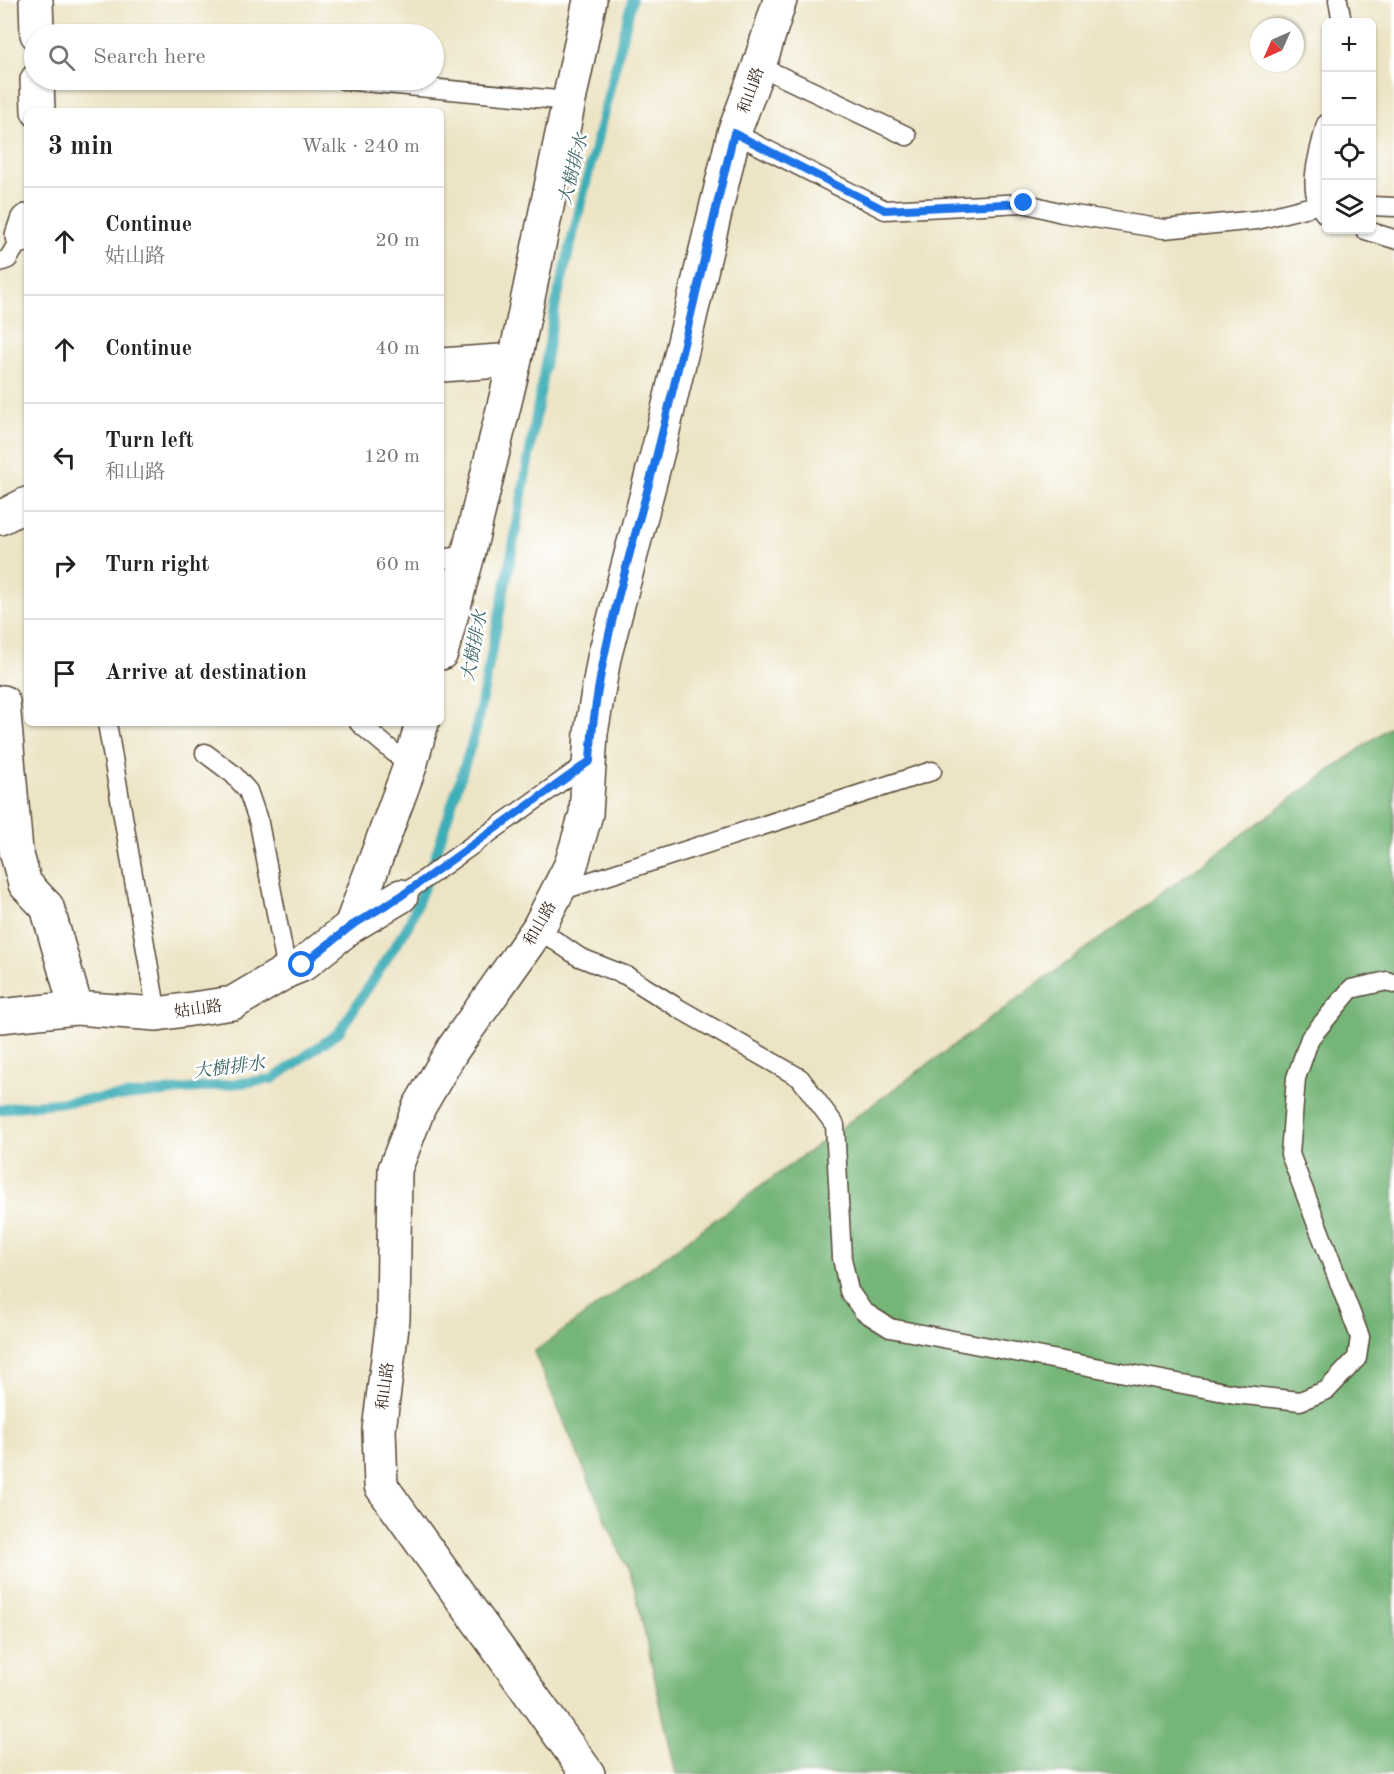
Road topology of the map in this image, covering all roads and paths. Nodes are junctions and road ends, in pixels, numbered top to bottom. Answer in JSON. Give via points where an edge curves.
{"nodes":[{"id":1,"x":36,"y":0,"type":"edge"},
{"id":2,"x":590,"y":0,"type":"edge"},
{"id":3,"x":780,"y":0,"type":"edge"},
{"id":4,"x":1338,"y":0,"type":"edge"},
{"id":5,"x":1341,"y":18,"type":"edge"},
{"id":6,"x":37,"y":24,"type":"edge"},
{"id":7,"x":759,"y":66,"type":"junction"},
{"id":8,"x":444,"y":89,"type":"edge"},
{"id":9,"x":38,"y":90,"type":"edge"},
{"id":10,"x":569,"y":101,"type":"junction"},
{"id":11,"x":38,"y":108,"type":"edge"},
{"id":12,"x":1326,"y":126,"type":"edge"},
{"id":13,"x":734,"y":133,"type":"junction"},
{"id":14,"x":907,"y":136,"type":"dead end"},
{"id":15,"x":1322,"y":205,"type":"edge"},
{"id":16,"x":1376,"y":206,"type":"edge"},
{"id":17,"x":1394,"y":207,"type":"edge"},
{"id":18,"x":1322,"y":209,"type":"edge"},
{"id":19,"x":24,"y":230,"type":"edge"},
{"id":20,"x":1376,"y":233,"type":"edge"},
{"id":21,"x":1394,"y":239,"type":"edge"},
{"id":22,"x":0,"y":262,"type":"edge"},
{"id":23,"x":515,"y":360,"type":"junction"},
{"id":24,"x":444,"y":365,"type":"edge"},
{"id":25,"x":24,"y":506,"type":"edge"},
{"id":26,"x":0,"y":518,"type":"edge"},
{"id":27,"x":454,"y":557,"type":"edge"},
{"id":28,"x":444,"y":631,"type":"edge"},
{"id":29,"x":3,"y":702,"type":"dead end"},
{"id":30,"x":108,"y":726,"type":"edge"},
{"id":31,"x":363,"y":726,"type":"edge"},
{"id":32,"x":421,"y":726,"type":"edge"},
{"id":33,"x":205,"y":753,"type":"dead end"},
{"id":34,"x":590,"y":761,"type":"junction"},
{"id":35,"x":410,"y":766,"type":"junction"},
{"id":36,"x":932,"y":771,"type":"dead end"},
{"id":37,"x":557,"y":892,"type":"junction"},
{"id":38,"x":401,"y":896,"type":"joint"},
{"id":39,"x":351,"y":926,"type":"junction"},
{"id":40,"x":538,"y":929,"type":"junction"},
{"id":41,"x":287,"y":971,"type":"junction"},
{"id":42,"x":1394,"y":984,"type":"edge"},
{"id":43,"x":76,"y":1008,"type":"junction"},
{"id":44,"x":157,"y":1014,"type":"junction"},
{"id":45,"x":0,"y":1016,"type":"edge"},
{"id":46,"x":588,"y":1774,"type":"edge"}],
"edges":[{"from":1,"to":6,"type":"street"},
{"from":2,"to":10,"type":"street"},
{"from":3,"to":7,"type":"street","name":"和山路"},
{"from":4,"to":5,"type":"lane"},
{"from":7,"to":13,"type":"street","name":"和山路"},
{"from":7,"to":14,"type":"lane"},
{"from":8,"to":10,"type":"lane"},
{"from":9,"to":11,"type":"street"},
{"from":10,"to":23,"type":"street"},
{"from":12,"to":15,"type":"lane","via":[[1314,177]]},
{"from":13,"to":18,"type":"lane","via":[[885,210],[1024,203],[1164,229]]},
{"from":13,"to":34,"type":"street","name":"和山路","via":[[604,658]]},
{"from":16,"to":17,"type":"lane"},
{"from":19,"to":22,"type":"lane","via":[[8,259]]},
{"from":20,"to":21,"type":"lane"},
{"from":23,"to":24,"type":"street"},
{"from":23,"to":27,"type":"street"},
{"from":25,"to":26,"type":"street"},
{"from":27,"to":28,"type":"street"},
{"from":29,"to":43,"type":"street","via":[[16,851],[25,884],[47,907]]},
{"from":30,"to":44,"type":"lane"},
{"from":31,"to":35,"type":"lane"},
{"from":32,"to":35,"type":"street"},
{"from":33,"to":41,"type":"lane","via":[[233,774],[252,801]]},
{"from":34,"to":37,"type":"street","name":"和山路","via":[[586,813],[571,865]]},
{"from":34,"to":38,"type":"lane"},
{"from":35,"to":39,"type":"street"},
{"from":36,"to":37,"type":"lane"},
{"from":37,"to":40,"type":"street","name":"和山路"},
{"from":38,"to":39,"type":"street","name":"姑山路"},
{"from":39,"to":41,"type":"street","name":"姑山路","via":[[302,965]]},
{"from":40,"to":42,"type":"lane","via":[[579,957],[627,976],[800,1077],[835,1125],[842,1258],[849,1291],[863,1311],[890,1328],[1235,1394],[1300,1401],[1327,1390],[1357,1358],[1360,1337],[1290,1154],[1296,1078],[1310,1038],[1352,989],[1387,981]]},
{"from":40,"to":46,"type":"street","name":"和山路","via":[[453,1049],[419,1107],[395,1169],[393,1319],[379,1430],[381,1486]]},
{"from":41,"to":44,"type":"street","name":"姑山路","via":[[233,1004]]},
{"from":43,"to":44,"type":"street","name":"姑山路"},
{"from":43,"to":45,"type":"street","name":"姑山路"}]}
